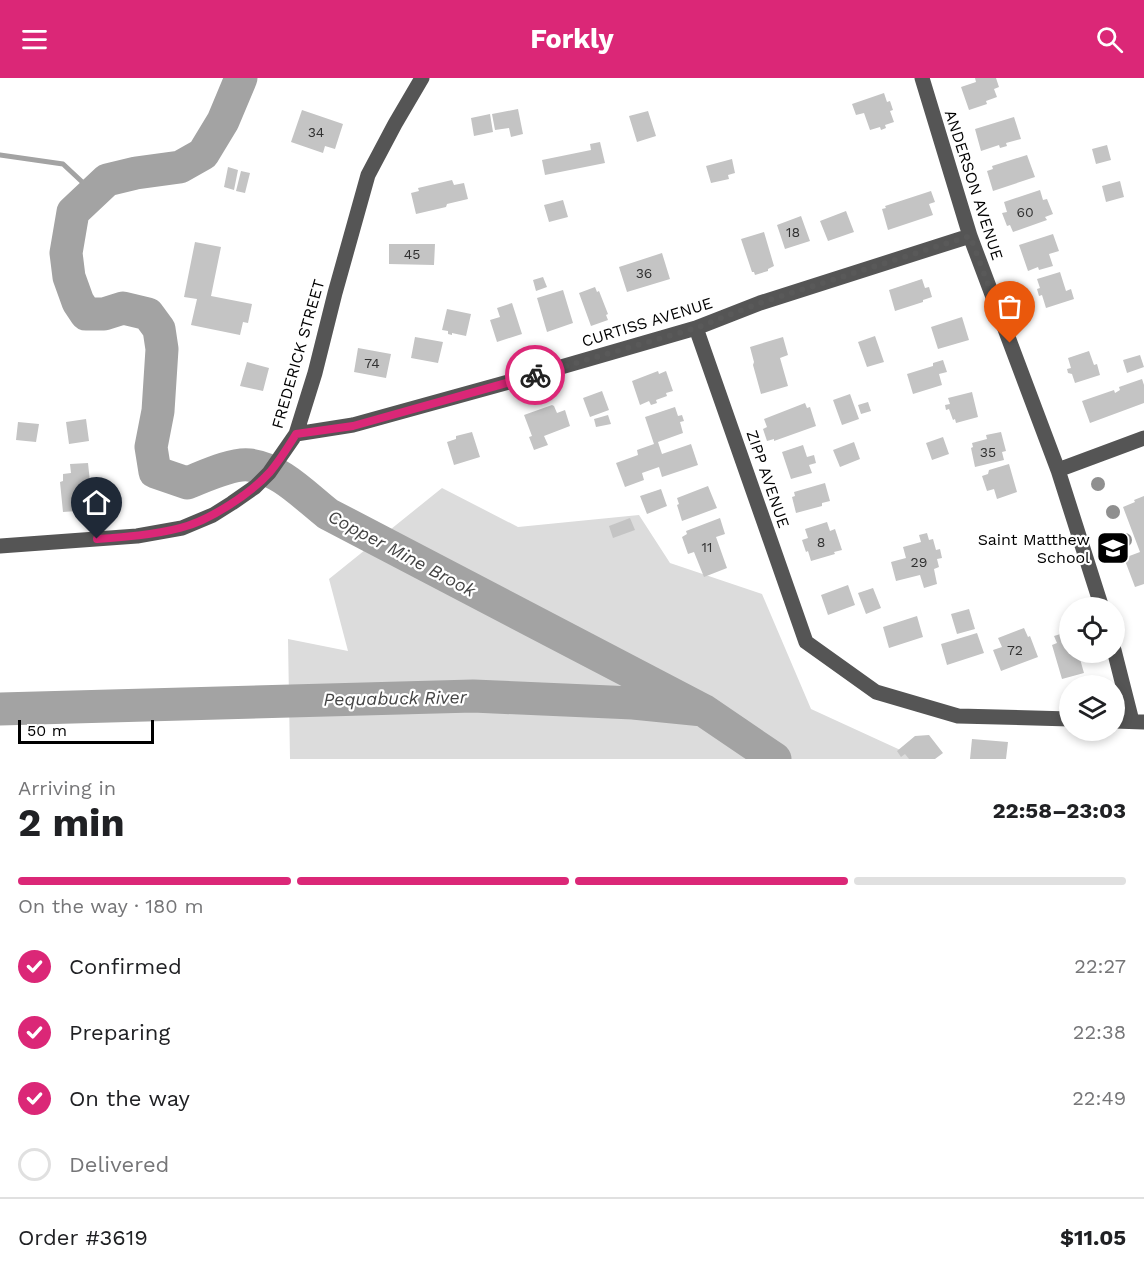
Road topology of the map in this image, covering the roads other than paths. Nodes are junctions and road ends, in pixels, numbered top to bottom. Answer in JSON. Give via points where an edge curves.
{"nodes":[{"id":1,"x":423,"y":78,"type":"edge"},
{"id":2,"x":922,"y":78,"type":"edge"},
{"id":3,"x":970,"y":236,"type":"junction"},
{"id":4,"x":696,"y":328,"type":"junction"},
{"id":5,"x":296,"y":434,"type":"junction"},
{"id":6,"x":1144,"y":438,"type":"edge"},
{"id":7,"x":1058,"y":470,"type":"junction"},
{"id":8,"x":0,"y":546,"type":"edge"},
{"id":9,"x":1098,"y":597,"type":"edge"},
{"id":10,"x":1118,"y":663,"type":"edge"},
{"id":11,"x":1059,"y":719,"type":"edge"},
{"id":12,"x":1138,"y":722,"type":"edge"}],
"edges":[{"from":1,"to":5,"type":"street","name":"FREDERICK STREET","via":[[368,175]]},
{"from":2,"to":3,"type":"street","name":"ANDERSON AVENUE"},
{"from":3,"to":4,"type":"street","name":"CURTISS AVENUE","via":[[760,303]]},
{"from":3,"to":7,"type":"street","name":"ANDERSON AVENUE"},
{"from":4,"to":5,"type":"street","name":"CURTISS AVENUE","via":[[353,426]]},
{"from":4,"to":11,"type":"street","name":"ZIPP AVENUE","via":[[806,642],[876,692],[958,716]]},
{"from":5,"to":8,"type":"street","name":"FREDERICK STREET","via":[[255,487],[213,515],[182,528],[137,536]]},
{"from":6,"to":7,"type":"street"},
{"from":7,"to":9,"type":"street","name":"ANDERSON AVENUE"},
{"from":10,"to":12,"type":"street"}]}
